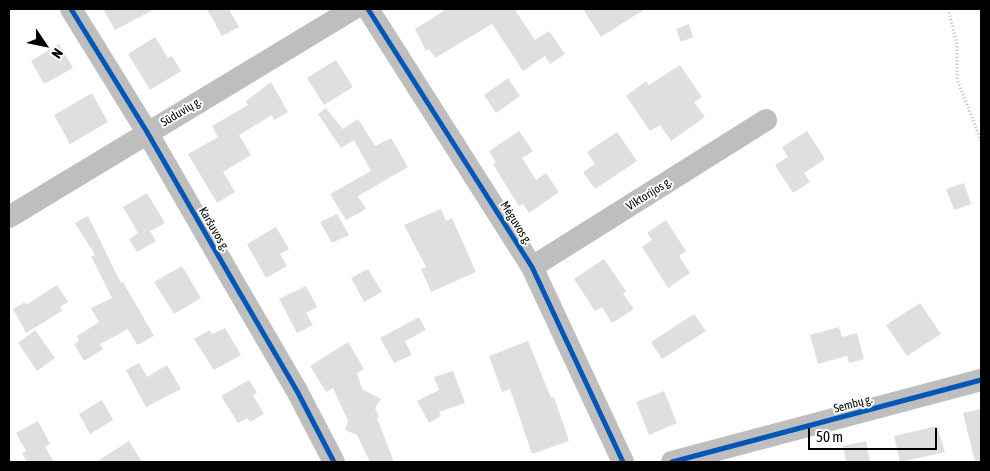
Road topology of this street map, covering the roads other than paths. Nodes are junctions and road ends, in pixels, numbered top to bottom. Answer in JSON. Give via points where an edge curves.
{"nodes":[{"id":1,"x":72,"y":9,"type":"edge"},
{"id":2,"x":353,"y":9,"type":"edge"},
{"id":3,"x":368,"y":9,"type":"edge"},
{"id":4,"x":766,"y":120,"type":"dead end"},
{"id":5,"x":147,"y":132,"type":"junction"},
{"id":6,"x":9,"y":217,"type":"edge"},
{"id":7,"x":532,"y":267,"type":"junction"},
{"id":8,"x":981,"y":380,"type":"edge"},
{"id":9,"x":334,"y":462,"type":"edge"},
{"id":10,"x":623,"y":462,"type":"edge"},
{"id":11,"x":672,"y":462,"type":"edge"}],
"edges":[{"from":1,"to":5,"type":"street","name":"Karšuvos g."},
{"from":2,"to":5,"type":"street","name":"Sūduvių g."},
{"from":3,"to":7,"type":"street","name":"Mėguvos g."},
{"from":4,"to":7,"type":"street","name":"Viktorijos g."},
{"from":5,"to":6,"type":"street","name":"Sūduvių g."},
{"from":5,"to":9,"type":"street","name":"Karšuvos g.","via":[[297,391]]},
{"from":7,"to":10,"type":"street","name":"Mėguvos g."},
{"from":8,"to":11,"type":"street","name":"Sembų g."}]}
